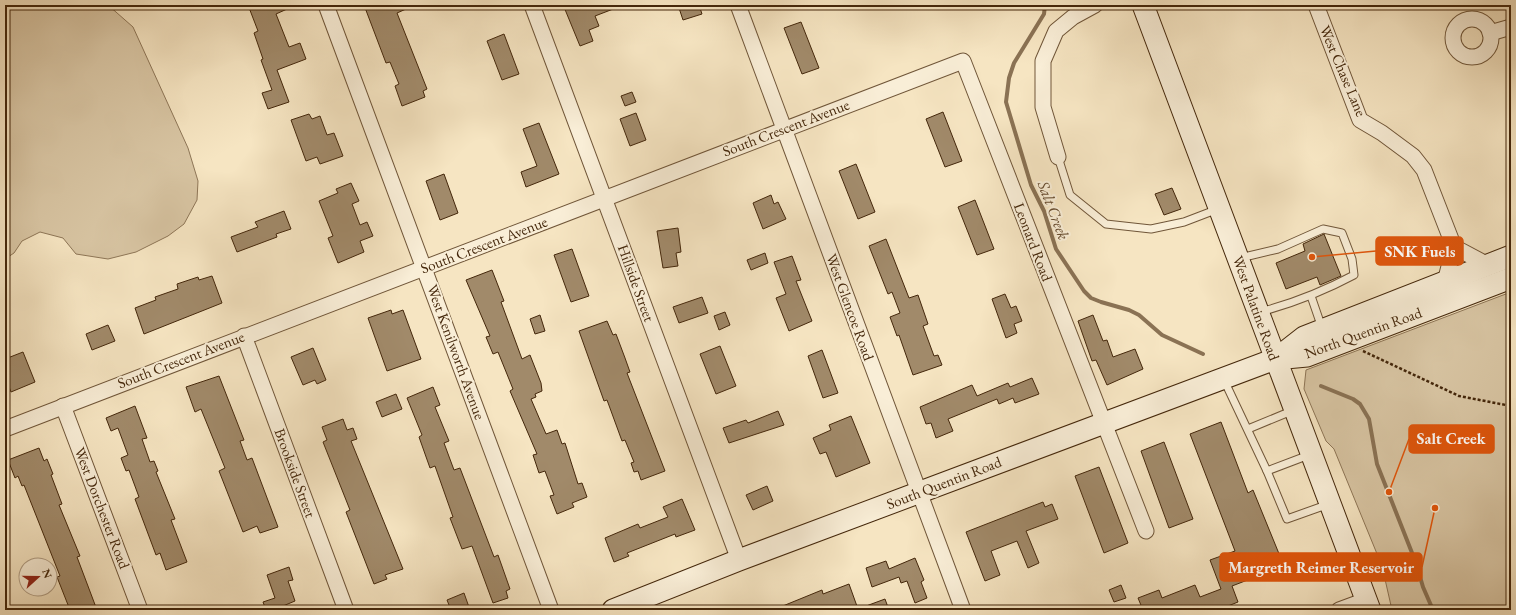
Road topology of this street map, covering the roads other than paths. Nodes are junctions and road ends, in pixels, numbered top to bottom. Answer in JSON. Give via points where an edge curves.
{"nodes":[{"id":1,"x":326,"y":5,"type":"edge"},
{"id":2,"x":532,"y":5,"type":"edge"},
{"id":3,"x":738,"y":5,"type":"edge"},
{"id":4,"x":1095,"y":5,"type":"edge"},
{"id":5,"x":1143,"y":5,"type":"edge"},
{"id":6,"x":1316,"y":5,"type":"edge"},
{"id":7,"x":1511,"y":27,"type":"edge"},
{"id":8,"x":1490,"y":33,"type":"dead end"},
{"id":9,"x":963,"y":61,"type":"joint"},
{"id":10,"x":784,"y":128,"type":"junction"},
{"id":11,"x":1058,"y":156,"type":"joint"},
{"id":12,"x":605,"y":198,"type":"junction"},
{"id":13,"x":1219,"y":209,"type":"junction"},
{"id":14,"x":1454,"y":247,"type":"junction"},
{"id":15,"x":1511,"y":256,"type":"edge"},
{"id":16,"x":1238,"y":258,"type":"junction"},
{"id":17,"x":1488,"y":265,"type":"junction"},
{"id":18,"x":424,"y":268,"type":"junction"},
{"id":19,"x":1511,"y":278,"type":"edge"},
{"id":20,"x":1445,"y":282,"type":"junction"},
{"id":21,"x":1311,"y":296,"type":"junction"},
{"id":22,"x":1258,"y":313,"type":"junction"},
{"id":23,"x":1323,"y":330,"type":"junction"},
{"id":24,"x":244,"y":336,"type":"junction"},
{"id":25,"x":1275,"y":359,"type":"junction"},
{"id":26,"x":1224,"y":378,"type":"junction"},
{"id":27,"x":63,"y":406,"type":"junction"},
{"id":28,"x":1294,"y":410,"type":"junction"},
{"id":29,"x":1104,"y":424,"type":"junction"},
{"id":30,"x":5,"y":429,"type":"edge"},
{"id":31,"x":1248,"y":429,"type":"junction"},
{"id":32,"x":1310,"y":454,"type":"junction"},
{"id":33,"x":1267,"y":471,"type":"junction"},
{"id":34,"x":919,"y":493,"type":"junction"},
{"id":35,"x":1329,"y":504,"type":"junction"},
{"id":36,"x":1146,"y":531,"type":"dead end"},
{"id":37,"x":739,"y":560,"type":"junction"},
{"id":38,"x":1368,"y":605,"type":"edge"},
{"id":39,"x":140,"y":610,"type":"edge"},
{"id":40,"x":346,"y":610,"type":"edge"},
{"id":41,"x":551,"y":610,"type":"edge"},
{"id":42,"x":613,"y":610,"type":"edge"},
{"id":43,"x":963,"y":610,"type":"edge"},
{"id":44,"x":1339,"y":610,"type":"edge"}],
"edges":[{"from":1,"to":18,"type":"street","name":"West Kenilworth Avenue"},
{"from":2,"to":12,"type":"street","name":"Hillside Street"},
{"from":3,"to":10,"type":"street","name":"West Glencoe Road"},
{"from":4,"to":11,"type":"street","via":[[1073,17],[1056,31],[1043,61],[1043,107]]},
{"from":5,"to":13,"type":"main road","name":"West Palatine Road"},
{"from":6,"to":14,"type":"street","name":"West Chase Lane","via":[[1360,120],[1407,152],[1424,170]]},
{"from":7,"to":8,"type":"street"},
{"from":9,"to":10,"type":"street","name":"South Crescent Avenue"},
{"from":9,"to":29,"type":"street","name":"Leonard Road"},
{"from":10,"to":12,"type":"street","name":"South Crescent Avenue"},
{"from":10,"to":34,"type":"street","name":"West Glencoe Road"},
{"from":11,"to":13,"type":"lane","via":[[1070,195],[1106,224],[1151,229],[1184,222]]},
{"from":12,"to":18,"type":"street","name":"South Crescent Avenue"},
{"from":12,"to":37,"type":"street","name":"Hillside Street"},
{"from":13,"to":16,"type":"main road","name":"West Palatine Road"},
{"from":14,"to":17,"type":"street"},
{"from":14,"to":20,"type":"street"},
{"from":15,"to":17,"type":"main road","name":"North Quentin Road"},
{"from":16,"to":21,"type":"lane","via":[[1278,249],[1323,229],[1342,233],[1352,259],[1354,275]]},
{"from":16,"to":22,"type":"main road","name":"West Palatine Road"},
{"from":17,"to":20,"type":"main road","name":"North Quentin Road"},
{"from":18,"to":24,"type":"street","name":"South Crescent Avenue"},
{"from":18,"to":41,"type":"street","name":"West Kenilworth Avenue"},
{"from":19,"to":25,"type":"main road","name":"North Quentin Road","via":[[1307,356]]},
{"from":20,"to":23,"type":"main road","name":"North Quentin Road"},
{"from":21,"to":22,"type":"lane"},
{"from":21,"to":23,"type":"lane"},
{"from":22,"to":25,"type":"main road","name":"West Palatine Road"},
{"from":23,"to":25,"type":"main road","name":"North Quentin Road","via":[[1304,337]]},
{"from":24,"to":27,"type":"street","name":"South Crescent Avenue"},
{"from":24,"to":40,"type":"street","name":"Brookside Street"},
{"from":25,"to":26,"type":"main road","name":"South Quentin Road"},
{"from":25,"to":28,"type":"main road","name":"West Palatine Road"},
{"from":26,"to":29,"type":"main road","name":"South Quentin Road"},
{"from":26,"to":31,"type":"lane"},
{"from":27,"to":30,"type":"street","name":"South Crescent Avenue"},
{"from":27,"to":39,"type":"street","name":"West Dorchester Road"},
{"from":28,"to":31,"type":"lane"},
{"from":28,"to":32,"type":"main road","name":"West Palatine Road"},
{"from":29,"to":34,"type":"main road","name":"South Quentin Road"},
{"from":29,"to":36,"type":"street","name":"Leonard Road"},
{"from":31,"to":33,"type":"lane"},
{"from":32,"to":33,"type":"lane"},
{"from":32,"to":35,"type":"main road","name":"West Palatine Road"},
{"from":33,"to":35,"type":"lane","via":[[1287,519]]},
{"from":34,"to":37,"type":"main road","name":"South Quentin Road"},
{"from":34,"to":43,"type":"street","name":"West Glencoe Road"},
{"from":35,"to":38,"type":"main road","name":"West Palatine Road"},
{"from":37,"to":42,"type":"main road","name":"South Quentin Road"},
{"from":38,"to":44,"type":"street"}]}
